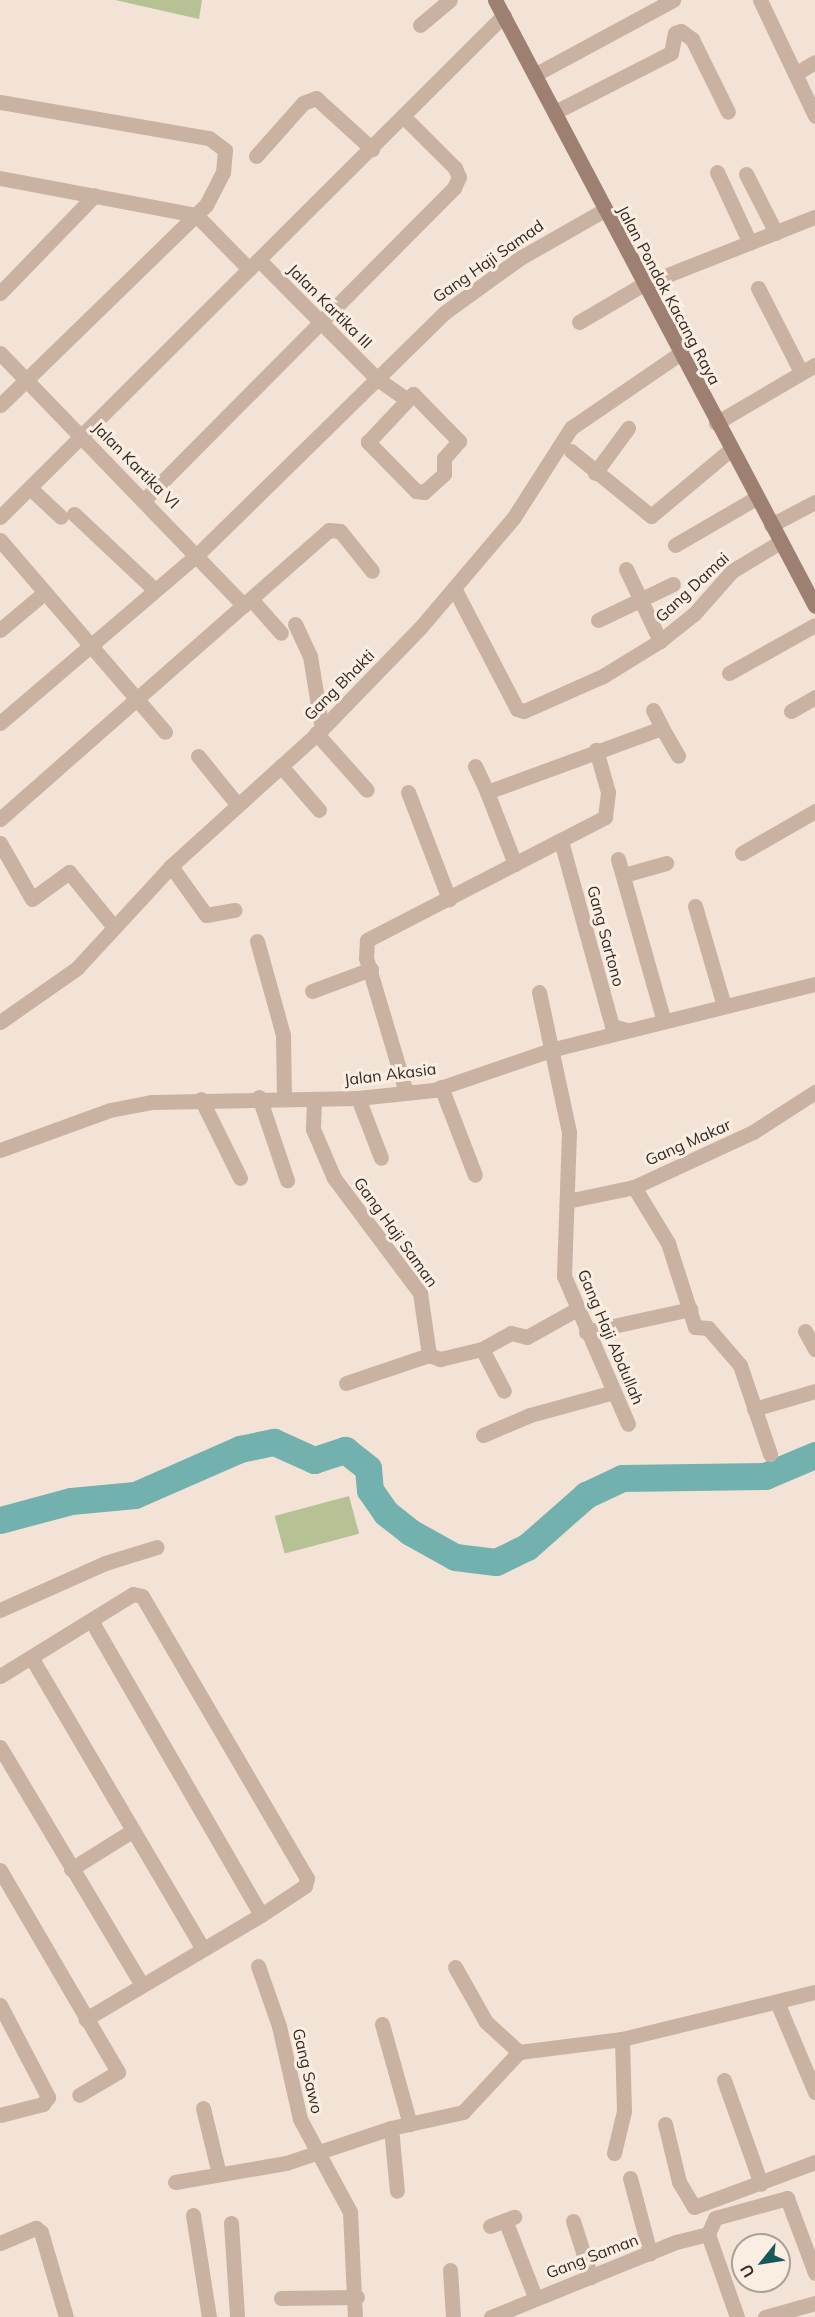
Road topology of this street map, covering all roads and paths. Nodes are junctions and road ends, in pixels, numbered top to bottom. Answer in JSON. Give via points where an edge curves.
{"nodes":[{"id":1,"x":450,"y":0,"type":"edge"},
{"id":2,"x":495,"y":0,"type":"edge"},
{"id":3,"x":673,"y":0,"type":"edge"},
{"id":4,"x":760,"y":0,"type":"edge"},
{"id":5,"x":504,"y":15,"type":"junction"},
{"id":6,"x":420,"y":25,"type":"dead end"},
{"id":7,"x":815,"y":62,"type":"edge"},
{"id":8,"x":536,"y":74,"type":"junction"},
{"id":9,"x":795,"y":74,"type":"junction"},
{"id":10,"x":0,"y":102,"type":"edge"},
{"id":11,"x":555,"y":112,"type":"junction"},
{"id":12,"x":728,"y":112,"type":"dead end"},
{"id":13,"x":815,"y":116,"type":"edge"},
{"id":14,"x":404,"y":117,"type":"junction"},
{"id":15,"x":372,"y":149,"type":"junction"},
{"id":16,"x":256,"y":156,"type":"dead end"},
{"id":17,"x":717,"y":172,"type":"dead end"},
{"id":18,"x":746,"y":174,"type":"dead end"},
{"id":19,"x":0,"y":178,"type":"edge"},
{"id":20,"x":95,"y":195,"type":"junction"},
{"id":21,"x":604,"y":210,"type":"junction"},
{"id":22,"x":196,"y":215,"type":"junction"},
{"id":23,"x":815,"y":217,"type":"edge"},
{"id":24,"x":776,"y":233,"type":"junction"},
{"id":25,"x":750,"y":243,"type":"junction"},
{"id":26,"x":254,"y":265,"type":"junction"},
{"id":27,"x":642,"y":285,"type":"junction"},
{"id":28,"x":758,"y":288,"type":"dead end"},
{"id":29,"x":0,"y":293,"type":"edge"},
{"id":30,"x":320,"y":321,"type":"junction"},
{"id":31,"x":579,"y":322,"type":"dead end"},
{"id":32,"x":0,"y":353,"type":"edge"},
{"id":33,"x":679,"y":354,"type":"junction"},
{"id":34,"x":808,"y":368,"type":"edge"},
{"id":35,"x":376,"y":378,"type":"junction"},
{"id":36,"x":26,"y":380,"type":"junction"},
{"id":37,"x":405,"y":399,"type":"junction"},
{"id":38,"x":0,"y":405,"type":"edge"},
{"id":39,"x":716,"y":423,"type":"junction"},
{"id":40,"x":628,"y":428,"type":"dead end"},
{"id":41,"x":82,"y":436,"type":"junction"},
{"id":42,"x":730,"y":450,"type":"junction"},
{"id":43,"x":571,"y":451,"type":"dead end"},
{"id":44,"x":595,"y":473,"type":"junction"},
{"id":45,"x":30,"y":488,"type":"junction"},
{"id":46,"x":756,"y":498,"type":"junction"},
{"id":47,"x":145,"y":499,"type":"junction"},
{"id":48,"x":815,"y":502,"type":"edge"},
{"id":49,"x":0,"y":517,"type":"edge"},
{"id":50,"x":771,"y":525,"type":"junction"},
{"id":51,"x":0,"y":540,"type":"edge"},
{"id":52,"x":780,"y":542,"type":"junction"},
{"id":53,"x":675,"y":545,"type":"dead end"},
{"id":54,"x":199,"y":554,"type":"junction"},
{"id":55,"x":626,"y":569,"type":"dead end"},
{"id":56,"x":372,"y":571,"type":"dead end"},
{"id":57,"x":674,"y":584,"type":"dead end"},
{"id":58,"x":454,"y":588,"type":"junction"},
{"id":59,"x":155,"y":590,"type":"junction"},
{"id":60,"x":44,"y":593,"type":"junction"},
{"id":61,"x":247,"y":602,"type":"junction"},
{"id":62,"x":640,"y":603,"type":"junction"},
{"id":63,"x":815,"y":606,"type":"edge"},
{"id":64,"x":598,"y":620,"type":"dead end"},
{"id":65,"x":295,"y":624,"type":"dead end"},
{"id":66,"x":815,"y":625,"type":"edge"},
{"id":67,"x":0,"y":630,"type":"edge"},
{"id":68,"x":281,"y":633,"type":"dead end"},
{"id":69,"x":660,"y":641,"type":"junction"},
{"id":70,"x":92,"y":649,"type":"junction"},
{"id":71,"x":729,"y":673,"type":"dead end"},
{"id":72,"x":815,"y":697,"type":"edge"},
{"id":73,"x":137,"y":702,"type":"junction"},
{"id":74,"x":653,"y":710,"type":"dead end"},
{"id":75,"x":791,"y":711,"type":"dead end"},
{"id":76,"x":0,"y":723,"type":"edge"},
{"id":77,"x":663,"y":728,"type":"junction"},
{"id":78,"x":319,"y":731,"type":"junction"},
{"id":79,"x":165,"y":732,"type":"dead end"},
{"id":80,"x":596,"y":750,"type":"junction"},
{"id":81,"x":198,"y":756,"type":"dead end"},
{"id":82,"x":678,"y":756,"type":"dead end"},
{"id":83,"x":281,"y":766,"type":"junction"},
{"id":84,"x":475,"y":766,"type":"dead end"},
{"id":85,"x":367,"y":790,"type":"dead end"},
{"id":86,"x":408,"y":792,"type":"dead end"},
{"id":87,"x":487,"y":792,"type":"junction"},
{"id":88,"x":236,"y":804,"type":"junction"},
{"id":89,"x":319,"y":810,"type":"dead end"},
{"id":90,"x":815,"y":811,"type":"edge"},
{"id":91,"x":0,"y":819,"type":"edge"},
{"id":92,"x":561,"y":841,"type":"junction"},
{"id":93,"x":0,"y":843,"type":"edge"},
{"id":94,"x":742,"y":853,"type":"dead end"},
{"id":95,"x":618,"y":859,"type":"dead end"},
{"id":96,"x":666,"y":862,"type":"dead end"},
{"id":97,"x":514,"y":864,"type":"junction"},
{"id":98,"x":171,"y":866,"type":"junction"},
{"id":99,"x":624,"y":875,"type":"junction"},
{"id":100,"x":449,"y":899,"type":"junction"},
{"id":101,"x":695,"y":906,"type":"dead end"},
{"id":102,"x":235,"y":910,"type":"dead end"},
{"id":103,"x":113,"y":926,"type":"junction"},
{"id":104,"x":257,"y":941,"type":"dead end"},
{"id":105,"x":371,"y":969,"type":"junction"},
{"id":106,"x":815,"y":984,"type":"edge"},
{"id":107,"x":312,"y":991,"type":"dead end"},
{"id":108,"x":539,"y":992,"type":"dead end"},
{"id":109,"x":724,"y":1006,"type":"junction"},
{"id":110,"x":0,"y":1022,"type":"edge"},
{"id":111,"x":664,"y":1022,"type":"junction"},
{"id":112,"x":627,"y":1030,"type":"junction"},
{"id":113,"x":554,"y":1049,"type":"junction"},
{"id":114,"x":441,"y":1087,"type":"junction"},
{"id":115,"x":406,"y":1092,"type":"junction"},
{"id":116,"x":815,"y":1092,"type":"edge"},
{"id":117,"x":259,"y":1097,"type":"junction"},
{"id":118,"x":285,"y":1097,"type":"junction"},
{"id":119,"x":358,"y":1098,"type":"junction"},
{"id":120,"x":314,"y":1099,"type":"junction"},
{"id":121,"x":201,"y":1100,"type":"junction"},
{"id":122,"x":0,"y":1150,"type":"edge"},
{"id":123,"x":381,"y":1158,"type":"dead end"},
{"id":124,"x":475,"y":1175,"type":"dead end"},
{"id":125,"x":240,"y":1178,"type":"dead end"},
{"id":126,"x":287,"y":1180,"type":"dead end"},
{"id":127,"x":634,"y":1186,"type":"junction"},
{"id":128,"x":567,"y":1201,"type":"junction"},
{"id":129,"x":577,"y":1309,"type":"junction"},
{"id":130,"x":691,"y":1309,"type":"junction"},
{"id":131,"x":805,"y":1331,"type":"dead end"},
{"id":132,"x":586,"y":1332,"type":"junction"},
{"id":133,"x":482,"y":1349,"type":"junction"},
{"id":134,"x":815,"y":1349,"type":"edge"},
{"id":135,"x":429,"y":1355,"type":"junction"},
{"id":136,"x":346,"y":1383,"type":"dead end"},
{"id":137,"x":504,"y":1391,"type":"dead end"},
{"id":138,"x":815,"y":1391,"type":"edge"},
{"id":139,"x":614,"y":1392,"type":"junction"},
{"id":140,"x":754,"y":1409,"type":"junction"},
{"id":141,"x":628,"y":1424,"type":"dead end"},
{"id":142,"x":483,"y":1435,"type":"dead end"},
{"id":143,"x":770,"y":1454,"type":"dead end"},
{"id":144,"x":157,"y":1547,"type":"dead end"},
{"id":145,"x":0,"y":1610,"type":"edge"},
{"id":146,"x":92,"y":1622,"type":"junction"},
{"id":147,"x":31,"y":1657,"type":"junction"},
{"id":148,"x":1,"y":1673,"type":"edge"},
{"id":149,"x":0,"y":1747,"type":"edge"},
{"id":150,"x":132,"y":1831,"type":"junction"},
{"id":151,"x":71,"y":1869,"type":"junction"},
{"id":152,"x":0,"y":1870,"type":"edge"},
{"id":153,"x":261,"y":1915,"type":"junction"},
{"id":154,"x":203,"y":1949,"type":"junction"},
{"id":155,"x":258,"y":1966,"type":"dead end"},
{"id":156,"x":455,"y":1967,"type":"dead end"},
{"id":157,"x":142,"y":1985,"type":"junction"},
{"id":158,"x":815,"y":1992,"type":"edge"},
{"id":159,"x":777,"y":2002,"type":"junction"},
{"id":160,"x":0,"y":2005,"type":"edge"},
{"id":161,"x":86,"y":2019,"type":"junction"},
{"id":162,"x":382,"y":2024,"type":"dead end"},
{"id":163,"x":622,"y":2039,"type":"junction"},
{"id":164,"x":519,"y":2052,"type":"junction"},
{"id":165,"x":724,"y":2080,"type":"dead end"},
{"id":166,"x":815,"y":2092,"type":"edge"},
{"id":167,"x":80,"y":2095,"type":"dead end"},
{"id":168,"x":203,"y":2108,"type":"dead end"},
{"id":169,"x":0,"y":2115,"type":"edge"},
{"id":170,"x":410,"y":2124,"type":"junction"},
{"id":171,"x":665,"y":2124,"type":"dead end"},
{"id":172,"x":391,"y":2128,"type":"junction"},
{"id":173,"x":320,"y":2152,"type":"junction"},
{"id":174,"x":614,"y":2152,"type":"dead end"},
{"id":175,"x":815,"y":2162,"type":"edge"},
{"id":176,"x":219,"y":2174,"type":"junction"},
{"id":177,"x":630,"y":2178,"type":"dead end"},
{"id":178,"x":175,"y":2181,"type":"dead end"},
{"id":179,"x":761,"y":2184,"type":"junction"},
{"id":180,"x":397,"y":2192,"type":"dead end"},
{"id":181,"x":193,"y":2215,"type":"dead end"},
{"id":182,"x":573,"y":2221,"type":"dead end"},
{"id":183,"x":231,"y":2223,"type":"dead end"},
{"id":184,"x":490,"y":2226,"type":"dead end"},
{"id":185,"x":708,"y":2234,"type":"junction"},
{"id":186,"x":0,"y":2243,"type":"edge"},
{"id":187,"x":650,"y":2253,"type":"junction"},
{"id":188,"x":450,"y":2270,"type":"dead end"},
{"id":189,"x":815,"y":2273,"type":"edge"},
{"id":190,"x":591,"y":2277,"type":"junction"},
{"id":191,"x":357,"y":2297,"type":"junction"},
{"id":192,"x":535,"y":2297,"type":"junction"},
{"id":193,"x":281,"y":2298,"type":"dead end"},
{"id":194,"x":815,"y":2303,"type":"edge"},
{"id":195,"x":66,"y":2317,"type":"edge"},
{"id":196,"x":208,"y":2317,"type":"edge"},
{"id":197,"x":237,"y":2317,"type":"edge"},
{"id":198,"x":355,"y":2317,"type":"edge"},
{"id":199,"x":453,"y":2317,"type":"edge"},
{"id":200,"x":491,"y":2317,"type":"edge"},
{"id":201,"x":737,"y":2317,"type":"edge"},
{"id":202,"x":765,"y":2317,"type":"edge"}],
"edges":[{"from":1,"to":6,"type":"street"},
{"from":2,"to":5,"type":"main road","name":"Jalan Pondok Kacang Raya"},
{"from":3,"to":8,"type":"street"},
{"from":4,"to":9,"type":"street"},
{"from":5,"to":8,"type":"main road","name":"Jalan Pondok Kacang Raya"},
{"from":5,"to":14,"type":"street"},
{"from":7,"to":9,"type":"street"},
{"from":8,"to":11,"type":"main road","name":"Jalan Pondok Kacang Raya"},
{"from":9,"to":13,"type":"street"},
{"from":10,"to":22,"type":"street","via":[[218,141],[225,150],[223,172]]},
{"from":11,"to":12,"type":"street","via":[[671,53],[675,33],[681,31],[692,39]]},
{"from":11,"to":21,"type":"main road","name":"Jalan Pondok Kacang Raya"},
{"from":14,"to":15,"type":"street"},
{"from":14,"to":30,"type":"street","via":[[459,177],[440,204]]},
{"from":15,"to":16,"type":"street","via":[[316,98],[303,103]]},
{"from":15,"to":26,"type":"street"},
{"from":17,"to":25,"type":"street"},
{"from":18,"to":24,"type":"street"},
{"from":19,"to":20,"type":"street"},
{"from":20,"to":22,"type":"street"},
{"from":20,"to":29,"type":"street"},
{"from":21,"to":27,"type":"main road","name":"Jalan Pondok Kacang Raya"},
{"from":21,"to":35,"type":"street","name":"Gang Haji Samad","via":[[466,294]]},
{"from":22,"to":26,"type":"street","name":"Jalan Kartika III"},
{"from":22,"to":36,"type":"street"},
{"from":23,"to":24,"type":"street"},
{"from":24,"to":25,"type":"street"},
{"from":25,"to":27,"type":"street"},
{"from":26,"to":30,"type":"street","name":"Jalan Kartika III"},
{"from":26,"to":41,"type":"street"},
{"from":27,"to":31,"type":"street"},
{"from":27,"to":33,"type":"main road","name":"Jalan Pondok Kacang Raya"},
{"from":28,"to":34,"type":"street"},
{"from":30,"to":35,"type":"street","name":"Jalan Kartika III"},
{"from":30,"to":47,"type":"street"},
{"from":32,"to":36,"type":"street","name":"Jalan Kartika VI"},
{"from":33,"to":39,"type":"main road","name":"Jalan Pondok Kacang Raya"},
{"from":33,"to":58,"type":"street","name":"Gang Bhakti","via":[[571,428],[514,517]]},
{"from":34,"to":39,"type":"street"},
{"from":35,"to":37,"type":"street","name":"Jalan Kartika III"},
{"from":35,"to":54,"type":"street","name":"Gang Haji Samad"},
{"from":36,"to":38,"type":"street"},
{"from":36,"to":41,"type":"street","name":"Jalan Kartika VI"},
{"from":37,"to":37,"type":"street","name":"Jalan Kartika III","via":[[413,394],[459,441],[444,458],[444,474],[424,492],[416,491],[368,442]]},
{"from":39,"to":42,"type":"main road","name":"Jalan Pondok Kacang Raya"},
{"from":40,"to":44,"type":"street"},
{"from":41,"to":45,"type":"street"},
{"from":41,"to":47,"type":"street","name":"Jalan Kartika VI"},
{"from":42,"to":44,"type":"street","via":[[651,516]]},
{"from":42,"to":46,"type":"main road","name":"Jalan Pondok Kacang Raya"},
{"from":43,"to":44,"type":"street"},
{"from":45,"to":49,"type":"street"},
{"from":45,"to":59,"type":"street"},
{"from":46,"to":50,"type":"main road","name":"Jalan Pondok Kacang Raya"},
{"from":46,"to":53,"type":"street"},
{"from":47,"to":54,"type":"street","name":"Jalan Kartika VI"},
{"from":48,"to":50,"type":"street"},
{"from":50,"to":52,"type":"main road","name":"Jalan Pondok Kacang Raya"},
{"from":51,"to":60,"type":"street"},
{"from":52,"to":63,"type":"main road","name":"Jalan Pondok Kacang Raya"},
{"from":52,"to":69,"type":"street","name":"Gang Damai","via":[[732,571],[694,614]]},
{"from":54,"to":59,"type":"street","name":"Gang Haji Samad"},
{"from":54,"to":61,"type":"street","name":"Jalan Kartika VI"},
{"from":55,"to":62,"type":"street"},
{"from":56,"to":61,"type":"street","via":[[340,531],[329,530]]},
{"from":57,"to":62,"type":"street"},
{"from":58,"to":69,"type":"street","name":"Gang Damai","via":[[517,709],[524,711],[603,676]]},
{"from":58,"to":78,"type":"street","name":"Gang Bhakti"},
{"from":59,"to":70,"type":"street","name":"Gang Haji Samad"},
{"from":60,"to":67,"type":"street"},
{"from":60,"to":70,"type":"street"},
{"from":61,"to":68,"type":"street","name":"Jalan Kartika VI"},
{"from":61,"to":73,"type":"street"},
{"from":62,"to":64,"type":"street"},
{"from":62,"to":69,"type":"street"},
{"from":65,"to":78,"type":"street","via":[[309,656]]},
{"from":66,"to":71,"type":"street"},
{"from":70,"to":73,"type":"street"},
{"from":70,"to":76,"type":"street","name":"Gang Haji Samad"},
{"from":72,"to":75,"type":"street"},
{"from":73,"to":79,"type":"street"},
{"from":73,"to":91,"type":"street"},
{"from":74,"to":77,"type":"street"},
{"from":77,"to":80,"type":"street"},
{"from":77,"to":82,"type":"street"},
{"from":78,"to":83,"type":"street","name":"Gang Bhakti"},
{"from":78,"to":85,"type":"street"},
{"from":80,"to":87,"type":"street"},
{"from":80,"to":92,"type":"street","via":[[608,792],[605,817]]},
{"from":81,"to":88,"type":"street"},
{"from":83,"to":88,"type":"street","name":"Gang Bhakti"},
{"from":83,"to":89,"type":"street"},
{"from":84,"to":87,"type":"street"},
{"from":86,"to":100,"type":"street"},
{"from":87,"to":97,"type":"street"},
{"from":88,"to":98,"type":"street","name":"Gang Bhakti"},
{"from":90,"to":94,"type":"street"},
{"from":92,"to":97,"type":"street"},
{"from":92,"to":112,"type":"street","name":"Gang Sartono","via":[[612,1026]]},
{"from":93,"to":103,"type":"street","via":[[32,899],[69,872]]},
{"from":95,"to":99,"type":"street"},
{"from":96,"to":99,"type":"street"},
{"from":97,"to":100,"type":"street"},
{"from":98,"to":102,"type":"street","via":[[206,915]]},
{"from":98,"to":103,"type":"street","name":"Gang Bhakti"},
{"from":99,"to":111,"type":"street"},
{"from":100,"to":105,"type":"street","via":[[367,940]]},
{"from":101,"to":109,"type":"street"},
{"from":103,"to":110,"type":"street","name":"Gang Bhakti","via":[[77,968]]},
{"from":104,"to":118,"type":"street","via":[[283,1035]]},
{"from":105,"to":107,"type":"street"},
{"from":105,"to":115,"type":"street"},
{"from":106,"to":109,"type":"street","name":"Jalan Akasia"},
{"from":108,"to":113,"type":"street"},
{"from":109,"to":111,"type":"street","name":"Jalan Akasia"},
{"from":111,"to":112,"type":"street","name":"Jalan Akasia"},
{"from":112,"to":113,"type":"street","name":"Jalan Akasia"},
{"from":113,"to":114,"type":"street","name":"Jalan Akasia"},
{"from":113,"to":128,"type":"street","name":"Gang Haji Abdullah","via":[[569,1132]]},
{"from":114,"to":115,"type":"street","name":"Jalan Akasia"},
{"from":114,"to":124,"type":"street"},
{"from":115,"to":119,"type":"street","name":"Jalan Akasia"},
{"from":116,"to":127,"type":"street","name":"Gang Makar","via":[[753,1132]]},
{"from":117,"to":118,"type":"street","name":"Jalan Akasia"},
{"from":117,"to":121,"type":"street","name":"Jalan Akasia"},
{"from":117,"to":126,"type":"street"},
{"from":118,"to":120,"type":"street","name":"Jalan Akasia"},
{"from":119,"to":120,"type":"street","name":"Jalan Akasia"},
{"from":119,"to":123,"type":"street"},
{"from":120,"to":135,"type":"street","name":"Gang Haji Saman","via":[[313,1129],[334,1178],[420,1293]]},
{"from":121,"to":122,"type":"street","name":"Jalan Akasia","via":[[110,1110]]},
{"from":121,"to":125,"type":"street"},
{"from":127,"to":128,"type":"street","name":"Gang Makar"},
{"from":127,"to":130,"type":"street","via":[[668,1243]]},
{"from":128,"to":129,"type":"street","name":"Gang Haji Abdullah","via":[[564,1276]]},
{"from":129,"to":132,"type":"street","name":"Gang Haji Abdullah"},
{"from":129,"to":133,"type":"street","via":[[527,1337],[511,1333]]},
{"from":130,"to":132,"type":"street"},
{"from":130,"to":140,"type":"street","via":[[695,1327],[708,1328],[740,1365]]},
{"from":131,"to":134,"type":"street"},
{"from":132,"to":139,"type":"street","name":"Gang Haji Abdullah"},
{"from":133,"to":135,"type":"street","via":[[440,1359]]},
{"from":133,"to":137,"type":"street"},
{"from":135,"to":136,"type":"street"},
{"from":138,"to":140,"type":"street"},
{"from":139,"to":141,"type":"street","name":"Gang Haji Abdullah"},
{"from":139,"to":142,"type":"street","via":[[530,1415]]},
{"from":140,"to":143,"type":"street"},
{"from":144,"to":145,"type":"street","via":[[105,1563]]},
{"from":146,"to":147,"type":"street"},
{"from":146,"to":153,"type":"street"},
{"from":146,"to":153,"type":"street","via":[[133,1594],[142,1596],[307,1878],[306,1886]]},
{"from":147,"to":148,"type":"street"},
{"from":147,"to":150,"type":"street"},
{"from":149,"to":151,"type":"street"},
{"from":150,"to":151,"type":"street"},
{"from":150,"to":154,"type":"street"},
{"from":151,"to":157,"type":"street"},
{"from":152,"to":161,"type":"street"},
{"from":153,"to":154,"type":"street"},
{"from":154,"to":157,"type":"street"},
{"from":155,"to":173,"type":"street","name":"Gang Sawo","via":[[276,2017],[300,2119]]},
{"from":156,"to":164,"type":"street","via":[[486,2022]]},
{"from":157,"to":161,"type":"street"},
{"from":158,"to":159,"type":"street"},
{"from":159,"to":163,"type":"street"},
{"from":159,"to":166,"type":"street"},
{"from":160,"to":169,"type":"street","via":[[48,2097],[43,2104]]},
{"from":161,"to":167,"type":"street","via":[[118,2072]]},
{"from":162,"to":170,"type":"street"},
{"from":163,"to":164,"type":"street"},
{"from":163,"to":174,"type":"street","via":[[624,2111]]},
{"from":164,"to":170,"type":"street","via":[[470,2108]]},
{"from":165,"to":179,"type":"street"},
{"from":168,"to":176,"type":"street"},
{"from":170,"to":172,"type":"street"},
{"from":171,"to":179,"type":"street","via":[[684,2192],[694,2207]]},
{"from":172,"to":173,"type":"street"},
{"from":172,"to":180,"type":"street"},
{"from":173,"to":176,"type":"street"},
{"from":173,"to":191,"type":"street","name":"Gang Sawo","via":[[350,2212]]},
{"from":175,"to":179,"type":"street"},
{"from":176,"to":178,"type":"street"},
{"from":177,"to":187,"type":"street"},
{"from":181,"to":196,"type":"street"},
{"from":182,"to":190,"type":"street"},
{"from":183,"to":197,"type":"street"},
{"from":184,"to":192,"type":"street","via":[[510,2219]]},
{"from":185,"to":187,"type":"street","name":"Gang Saman"},
{"from":185,"to":189,"type":"street","via":[[715,2218],[787,2198]]},
{"from":185,"to":201,"type":"street"},
{"from":186,"to":195,"type":"street","via":[[36,2228],[41,2232]]},
{"from":187,"to":190,"type":"street","name":"Gang Saman"},
{"from":188,"to":199,"type":"street"},
{"from":190,"to":192,"type":"street","name":"Gang Saman"},
{"from":191,"to":193,"type":"street"},
{"from":191,"to":198,"type":"street","name":"Gang Sawo"},
{"from":192,"to":200,"type":"street","name":"Gang Saman"},
{"from":194,"to":202,"type":"street"}]}
